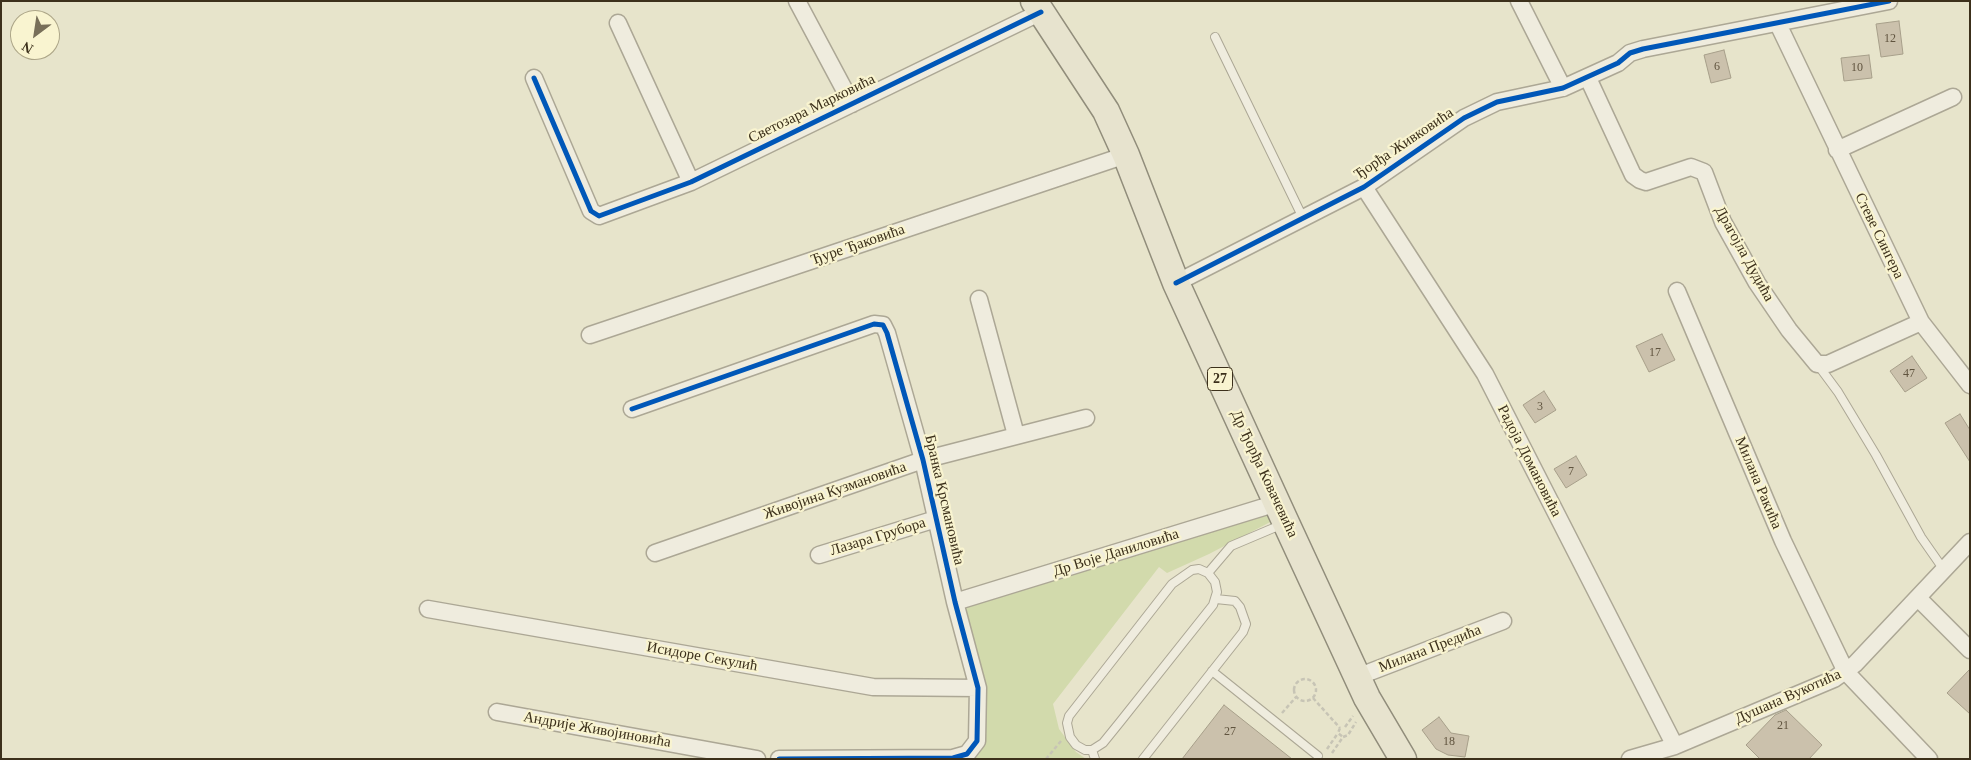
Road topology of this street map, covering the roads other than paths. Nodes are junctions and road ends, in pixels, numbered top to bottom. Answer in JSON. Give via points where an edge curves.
{"nodes":[{"id":1,"x":797,"y":1,"type":"edge"},
{"id":2,"x":1519,"y":1,"type":"edge"},
{"id":3,"x":1889,"y":1,"type":"edge"},
{"id":4,"x":1038,"y":7,"type":"edge"},
{"id":5,"x":618,"y":23,"type":"dead end"},
{"id":6,"x":1778,"y":24,"type":"junction"},
{"id":7,"x":1215,"y":37,"type":"dead end"},
{"id":8,"x":534,"y":78,"type":"dead end"},
{"id":9,"x":1588,"y":78,"type":"junction"},
{"id":10,"x":1563,"y":88,"type":"junction"},
{"id":11,"x":1953,"y":97,"type":"dead end"},
{"id":12,"x":852,"y":104,"type":"junction"},
{"id":13,"x":1837,"y":150,"type":"junction"},
{"id":14,"x":1126,"y":155,"type":"junction"},
{"id":15,"x":691,"y":182,"type":"junction"},
{"id":16,"x":1364,"y":187,"type":"junction"},
{"id":17,"x":1303,"y":218,"type":"junction"},
{"id":18,"x":1176,"y":283,"type":"junction"},
{"id":19,"x":1677,"y":290,"type":"dead end"},
{"id":20,"x":979,"y":298,"type":"dead end"},
{"id":21,"x":1921,"y":322,"type":"junction"},
{"id":22,"x":590,"y":335,"type":"dead end"},
{"id":23,"x":1817,"y":364,"type":"junction"},
{"id":24,"x":1970,"y":385,"type":"edge"},
{"id":25,"x":632,"y":409,"type":"dead end"},
{"id":26,"x":1086,"y":418,"type":"dead end"},
{"id":27,"x":1016,"y":435,"type":"junction"},
{"id":28,"x":924,"y":460,"type":"junction"},
{"id":29,"x":1281,"y":513,"type":"junction"},
{"id":30,"x":936,"y":519,"type":"junction"},
{"id":31,"x":1970,"y":542,"type":"edge"},
{"id":32,"x":655,"y":553,"type":"dead end"},
{"id":33,"x":819,"y":555,"type":"dead end"},
{"id":34,"x":1944,"y":570,"type":"junction"},
{"id":35,"x":1208,"y":573,"type":"junction"},
{"id":36,"x":1216,"y":598,"type":"junction"},
{"id":37,"x":1918,"y":598,"type":"junction"},
{"id":38,"x":955,"y":602,"type":"junction"},
{"id":39,"x":428,"y":609,"type":"dead end"},
{"id":40,"x":1503,"y":621,"type":"dead end"},
{"id":41,"x":1970,"y":650,"type":"edge"},
{"id":42,"x":1212,"y":671,"type":"junction"},
{"id":43,"x":1846,"y":672,"type":"junction"},
{"id":44,"x":1357,"y":677,"type":"junction"},
{"id":45,"x":978,"y":688,"type":"junction"},
{"id":46,"x":497,"y":712,"type":"dead end"},
{"id":47,"x":1675,"y":746,"type":"junction"},
{"id":48,"x":1092,"y":750,"type":"junction"},
{"id":49,"x":1318,"y":756,"type":"dead end"},
{"id":50,"x":1401,"y":758,"type":"edge"},
{"id":51,"x":756,"y":759,"type":"edge"},
{"id":52,"x":779,"y":759,"type":"edge"},
{"id":53,"x":1095,"y":759,"type":"edge"},
{"id":54,"x":1143,"y":759,"type":"edge"},
{"id":55,"x":1630,"y":759,"type":"edge"},
{"id":56,"x":1929,"y":759,"type":"edge"}],
"edges":[{"from":1,"to":12,"type":"street"},
{"from":2,"to":10,"type":"street"},
{"from":3,"to":6,"type":"street","name":"Ђорђа Живковића"},
{"from":4,"to":12,"type":"street","name":"Светозара Марковића"},
{"from":4,"to":14,"type":"main road","name":"Др Ђорђа Ковачевића","number":"27","via":[[1106,112]]},
{"from":5,"to":15,"type":"street"},
{"from":6,"to":9,"type":"street","name":"Ђорђа Живковића","via":[[1637,51]]},
{"from":6,"to":13,"type":"street","name":"Стеве Сингера"},
{"from":7,"to":17,"type":"lane"},
{"from":8,"to":15,"type":"street","name":"Светозара Марковића","via":[[591,211],[599,216],[606,214]]},
{"from":9,"to":10,"type":"street","name":"Ђорђа Живковића"},
{"from":9,"to":23,"type":"street","name":"Драгојла Дудића","via":[[1633,175],[1646,182],[1691,167],[1704,172],[1723,222],[1757,283]]},
{"from":10,"to":16,"type":"street","name":"Ђорђа Живковића","via":[[1497,102],[1464,118]]},
{"from":11,"to":13,"type":"street"},
{"from":12,"to":15,"type":"street","name":"Светозара Марковића"},
{"from":13,"to":21,"type":"street","name":"Стеве Сингера"},
{"from":14,"to":18,"type":"main road","name":"Др Ђорђа Ковачевића","number":"27"},
{"from":14,"to":22,"type":"street","name":"Ђуре Ђаковића"},
{"from":16,"to":17,"type":"street","name":"Ђорђа Живковића"},
{"from":16,"to":47,"type":"street","name":"Радоја Домановића","via":[[1485,374]]},
{"from":17,"to":18,"type":"street","name":"Ђорђа Живковића"},
{"from":18,"to":29,"type":"main road","name":"Др Ђорђа Ковачевића","number":"27"},
{"from":19,"to":43,"type":"street","name":"Милана Ракића","via":[[1783,541]]},
{"from":20,"to":27,"type":"street"},
{"from":21,"to":23,"type":"street","via":[[1828,364]]},
{"from":21,"to":24,"type":"street","name":"Стеве Сингера"},
{"from":23,"to":34,"type":"lane","via":[[1838,392],[1917,530]]},
{"from":25,"to":28,"type":"street","name":"Бранка Крсмановића","via":[[874,324],[883,325]]},
{"from":26,"to":27,"type":"street","name":"Живојина Кузмановића"},
{"from":27,"to":28,"type":"street","name":"Живојина Кузмановића"},
{"from":28,"to":30,"type":"street","name":"Бранка Крсмановића"},
{"from":28,"to":32,"type":"street","name":"Живојина Кузмановића"},
{"from":29,"to":35,"type":"lane","via":[[1231,546]]},
{"from":29,"to":38,"type":"street","name":"Др Воје Даниловића"},
{"from":29,"to":44,"type":"main road","name":"Др Ђорђа Ковачевића","number":"27"},
{"from":30,"to":33,"type":"street","name":"Лазара Грубора"},
{"from":30,"to":38,"type":"street","name":"Бранка Крсмановића"},
{"from":31,"to":34,"type":"street","name":"Душана Вукотића"},
{"from":34,"to":37,"type":"street","name":"Душана Вукотића"},
{"from":35,"to":36,"type":"lane","via":[[1215,582]]},
{"from":35,"to":48,"type":"lane","via":[[1192,570],[1172,584],[1070,716],[1068,732],[1076,745]]},
{"from":36,"to":42,"type":"lane","via":[[1234,602],[1245,615],[1246,624]]},
{"from":36,"to":48,"type":"lane","via":[[1120,722],[1098,748]]},
{"from":37,"to":41,"type":"street"},
{"from":37,"to":43,"type":"street","name":"Душана Вукотића"},
{"from":38,"to":45,"type":"street","name":"Бранка Крсмановића"},
{"from":39,"to":45,"type":"street","name":"Исидоре Секулић","via":[[873,687]]},
{"from":40,"to":44,"type":"street","name":"Милана Предића"},
{"from":42,"to":49,"type":"lane"},
{"from":42,"to":54,"type":"lane"},
{"from":43,"to":47,"type":"street","name":"Душана Вукотића"},
{"from":43,"to":56,"type":"street","name":"Милана Ракића"},
{"from":44,"to":50,"type":"main road","name":"Др Ђорђа Ковачевића","number":"27"},
{"from":45,"to":52,"type":"street","name":"Бранка Крсмановића","via":[[977,742],[968,754],[953,758]]},
{"from":46,"to":51,"type":"street","name":"Андрије Живојиновића"},
{"from":47,"to":55,"type":"street","name":"Душана Вукотића"},
{"from":48,"to":53,"type":"lane"}]}
